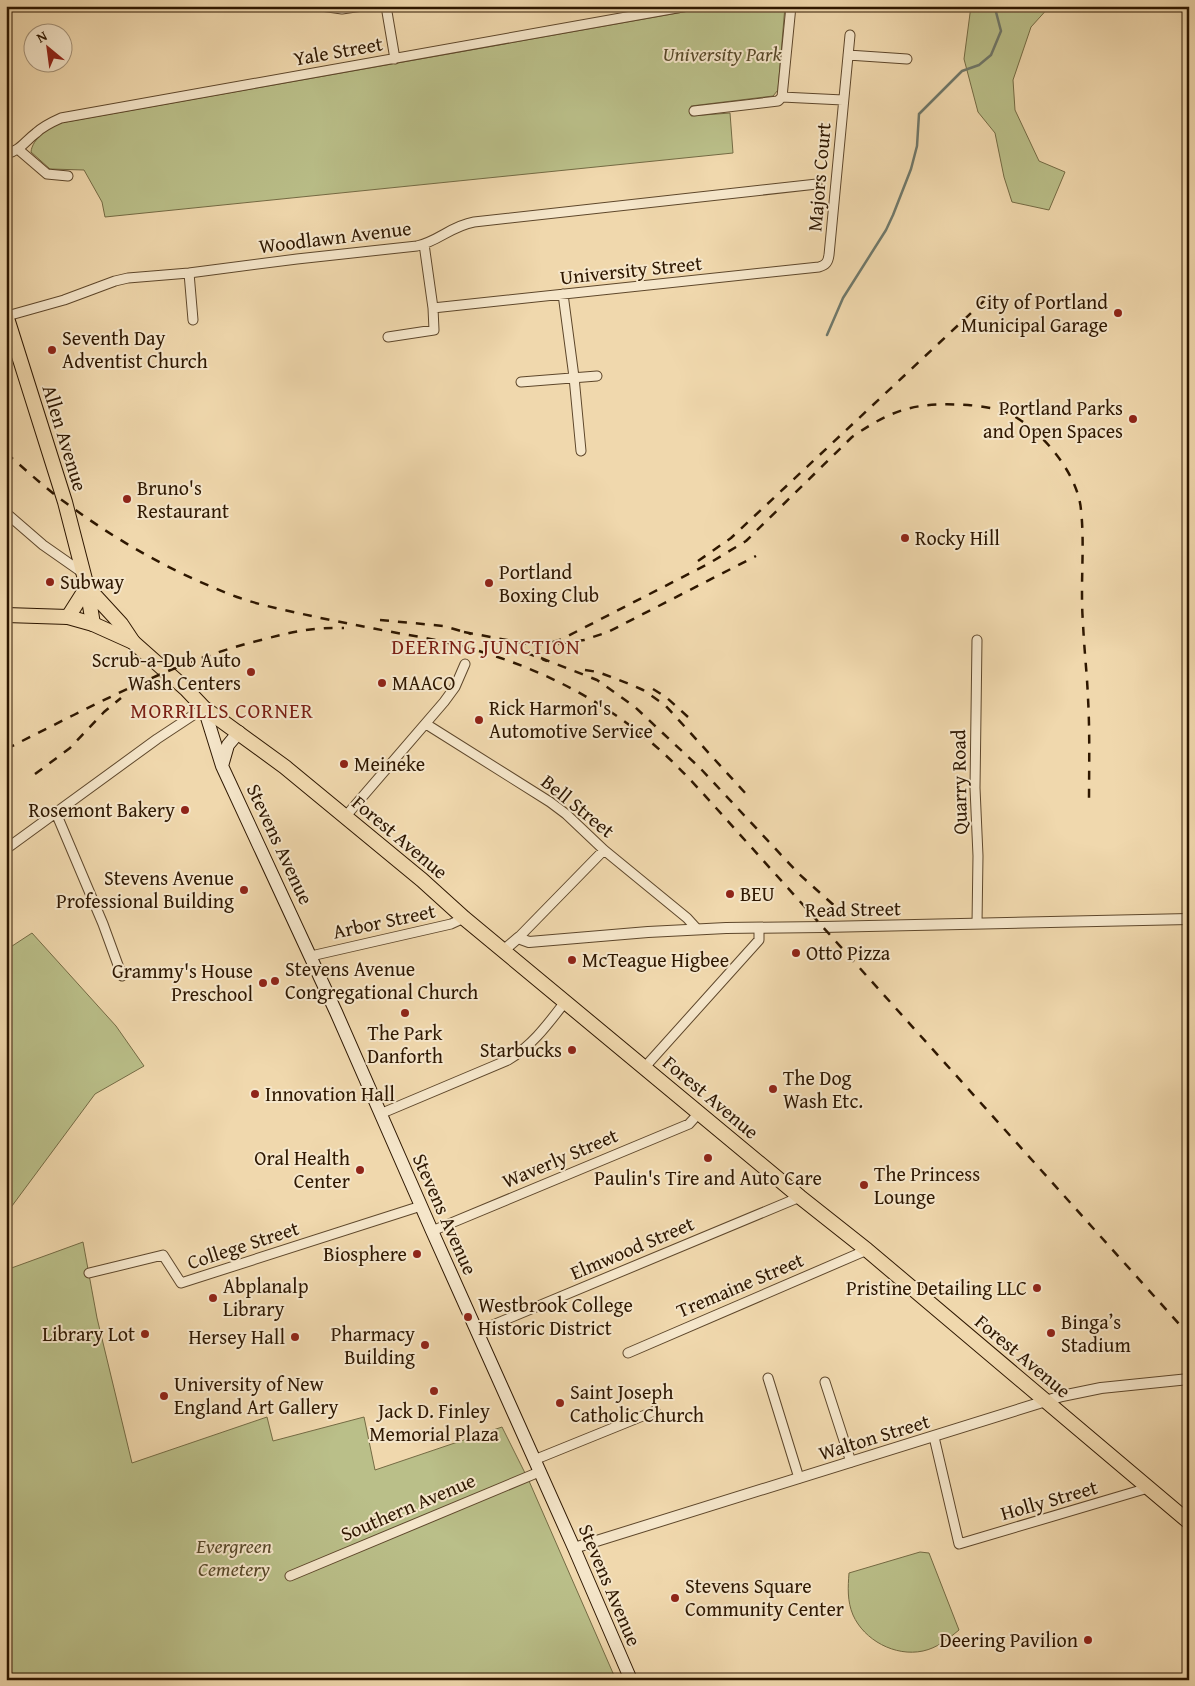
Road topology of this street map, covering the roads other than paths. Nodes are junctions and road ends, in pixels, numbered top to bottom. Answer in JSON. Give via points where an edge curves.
{"nodes":[{"id":1,"x":321,"y":6,"type":"edge"},
{"id":2,"x":362,"y":6,"type":"edge"},
{"id":3,"x":386,"y":6,"type":"edge"},
{"id":4,"x":688,"y":6,"type":"edge"},
{"id":5,"x":791,"y":6,"type":"edge"},
{"id":6,"x":850,"y":35,"type":"dead end"},
{"id":7,"x":848,"y":55,"type":"junction"},
{"id":8,"x":395,"y":59,"type":"junction"},
{"id":9,"x":907,"y":59,"type":"dead end"},
{"id":10,"x":782,"y":97,"type":"junction"},
{"id":11,"x":843,"y":100,"type":"junction"},
{"id":12,"x":694,"y":111,"type":"dead end"},
{"id":13,"x":19,"y":150,"type":"junction"},
{"id":14,"x":6,"y":154,"type":"edge"},
{"id":15,"x":68,"y":176,"type":"dead end"},
{"id":16,"x":817,"y":184,"type":"dead end"},
{"id":17,"x":424,"y":244,"type":"junction"},
{"id":18,"x":829,"y":258,"type":"joint"},
{"id":19,"x":188,"y":273,"type":"junction"},
{"id":20,"x":563,"y":294,"type":"junction"},
{"id":21,"x":433,"y":308,"type":"junction"},
{"id":22,"x":6,"y":316,"type":"edge"},
{"id":23,"x":193,"y":320,"type":"dead end"},
{"id":24,"x":388,"y":337,"type":"dead end"},
{"id":25,"x":597,"y":376,"type":"dead end"},
{"id":26,"x":574,"y":378,"type":"junction"},
{"id":27,"x":521,"y":382,"type":"dead end"},
{"id":28,"x":581,"y":451,"type":"dead end"},
{"id":29,"x":6,"y":513,"type":"edge"},
{"id":30,"x":86,"y":580,"type":"junction"},
{"id":31,"x":6,"y":615,"type":"edge"},
{"id":32,"x":68,"y":617,"type":"junction"},
{"id":33,"x":93,"y":624,"type":"junction"},
{"id":34,"x":977,"y":640,"type":"dead end"},
{"id":35,"x":134,"y":642,"type":"junction"},
{"id":36,"x":465,"y":664,"type":"dead end"},
{"id":37,"x":204,"y":708,"type":"junction"},
{"id":38,"x":426,"y":724,"type":"junction"},
{"id":39,"x":239,"y":732,"type":"junction"},
{"id":40,"x":222,"y":766,"type":"junction"},
{"id":41,"x":56,"y":812,"type":"junction"},
{"id":42,"x":345,"y":818,"type":"junction"},
{"id":43,"x":6,"y":849,"type":"edge"},
{"id":44,"x":604,"y":850,"type":"junction"},
{"id":45,"x":464,"y":918,"type":"junction"},
{"id":46,"x":1189,"y":919,"type":"edge"},
{"id":47,"x":977,"y":923,"type":"junction"},
{"id":48,"x":759,"y":928,"type":"junction"},
{"id":49,"x":697,"y":930,"type":"junction"},
{"id":50,"x":518,"y":938,"type":"junction"},
{"id":51,"x":504,"y":950,"type":"junction"},
{"id":52,"x":311,"y":956,"type":"junction"},
{"id":53,"x":122,"y":976,"type":"dead end"},
{"id":54,"x":565,"y":1002,"type":"junction"},
{"id":55,"x":644,"y":1068,"type":"junction"},
{"id":56,"x":699,"y":1113,"type":"junction"},
{"id":57,"x":380,"y":1114,"type":"junction"},
{"id":58,"x":800,"y":1197,"type":"junction"},
{"id":59,"x":421,"y":1206,"type":"junction"},
{"id":60,"x":432,"y":1231,"type":"junction"},
{"id":61,"x":867,"y":1250,"type":"junction"},
{"id":62,"x":89,"y":1273,"type":"dead end"},
{"id":63,"x":476,"y":1332,"type":"junction"},
{"id":64,"x":628,"y":1353,"type":"dead end"},
{"id":65,"x":768,"y":1378,"type":"dead end"},
{"id":66,"x":1189,"y":1380,"type":"edge"},
{"id":67,"x":825,"y":1382,"type":"dead end"},
{"id":68,"x":1045,"y":1401,"type":"junction"},
{"id":69,"x":655,"y":1412,"type":"dead end"},
{"id":70,"x":934,"y":1437,"type":"junction"},
{"id":71,"x":851,"y":1462,"type":"junction"},
{"id":72,"x":537,"y":1466,"type":"junction"},
{"id":73,"x":799,"y":1478,"type":"junction"},
{"id":74,"x":1148,"y":1488,"type":"junction"},
{"id":75,"x":1189,"y":1522,"type":"edge"},
{"id":76,"x":574,"y":1548,"type":"junction"},
{"id":77,"x":290,"y":1576,"type":"dead end"},
{"id":78,"x":631,"y":1680,"type":"edge"}],
"edges":[{"from":1,"to":2,"type":"street","via":[[342,9]]},
{"from":3,"to":8,"type":"street"},
{"from":4,"to":8,"type":"street","name":"Yale Street"},
{"from":5,"to":10,"type":"street"},
{"from":6,"to":7,"type":"street","name":"Majors Court"},
{"from":7,"to":9,"type":"street"},
{"from":7,"to":11,"type":"street","name":"Majors Court"},
{"from":8,"to":13,"type":"street","name":"Yale Street","via":[[61,118],[37,132]]},
{"from":10,"to":11,"type":"street"},
{"from":10,"to":12,"type":"street","via":[[778,101]]},
{"from":11,"to":18,"type":"street","name":"Majors Court"},
{"from":13,"to":14,"type":"street","name":"Yale Street"},
{"from":13,"to":15,"type":"street","via":[[47,174]]},
{"from":16,"to":17,"type":"street","name":"Woodlawn Avenue","via":[[474,222],[456,227]]},
{"from":17,"to":19,"type":"street","name":"Woodlawn Avenue"},
{"from":17,"to":21,"type":"street"},
{"from":18,"to":20,"type":"street","name":"University Street","via":[[819,267]]},
{"from":19,"to":22,"type":"street","name":"Woodlawn Avenue","via":[[115,281]]},
{"from":19,"to":23,"type":"street"},
{"from":20,"to":21,"type":"street","name":"University Street"},
{"from":20,"to":26,"type":"street"},
{"from":21,"to":24,"type":"street","via":[[434,330]]},
{"from":22,"to":30,"type":"main road","name":"Allen Avenue","via":[[65,502]]},
{"from":25,"to":26,"type":"street"},
{"from":26,"to":27,"type":"street"},
{"from":26,"to":28,"type":"street"},
{"from":29,"to":30,"type":"street"},
{"from":30,"to":32,"type":"main road"},
{"from":30,"to":33,"type":"main road","name":"Allen Avenue"},
{"from":30,"to":35,"type":"main road"},
{"from":31,"to":32,"type":"main road"},
{"from":32,"to":33,"type":"main road"},
{"from":33,"to":35,"type":"main road"},
{"from":34,"to":47,"type":"street","name":"Quarry Road"},
{"from":35,"to":37,"type":"main road","name":"Forest Avenue"},
{"from":36,"to":38,"type":"street","via":[[455,687]]},
{"from":37,"to":39,"type":"main road","name":"Forest Avenue"},
{"from":37,"to":40,"type":"main road","name":"Stevens Avenue"},
{"from":37,"to":41,"type":"street"},
{"from":38,"to":42,"type":"street"},
{"from":38,"to":44,"type":"street","name":"Bell Street","via":[[550,802]]},
{"from":39,"to":40,"type":"main road","via":[[228,745]]},
{"from":39,"to":42,"type":"main road","name":"Forest Avenue"},
{"from":40,"to":52,"type":"main road","name":"Stevens Avenue"},
{"from":41,"to":43,"type":"street"},
{"from":41,"to":53,"type":"street"},
{"from":42,"to":45,"type":"main road","name":"Forest Avenue"},
{"from":44,"to":49,"type":"street","name":"Bell Street","via":[[687,918]]},
{"from":44,"to":50,"type":"street"},
{"from":45,"to":51,"type":"main road","name":"Forest Avenue"},
{"from":45,"to":52,"type":"street","name":"Arbor Street","via":[[451,924]]},
{"from":46,"to":47,"type":"street","name":"Read Street"},
{"from":47,"to":48,"type":"street","name":"Read Street"},
{"from":48,"to":49,"type":"street","name":"Read Street"},
{"from":48,"to":55,"type":"street","via":[[759,940]]},
{"from":49,"to":50,"type":"street","name":"Read Street","via":[[529,942]]},
{"from":50,"to":51,"type":"street"},
{"from":51,"to":54,"type":"main road","name":"Forest Avenue"},
{"from":52,"to":57,"type":"main road","name":"Stevens Avenue"},
{"from":54,"to":55,"type":"main road","name":"Forest Avenue"},
{"from":54,"to":57,"type":"street","via":[[522,1052]]},
{"from":55,"to":56,"type":"main road","name":"Forest Avenue"},
{"from":56,"to":58,"type":"main road","name":"Forest Avenue"},
{"from":56,"to":60,"type":"street","name":"Waverly Street","via":[[689,1124]]},
{"from":57,"to":59,"type":"main road","name":"Stevens Avenue"},
{"from":58,"to":61,"type":"main road","name":"Forest Avenue"},
{"from":58,"to":63,"type":"street","name":"Elmwood Street"},
{"from":59,"to":60,"type":"main road","name":"Stevens Avenue"},
{"from":59,"to":62,"type":"street","name":"College Street","via":[[181,1283],[164,1254]]},
{"from":60,"to":63,"type":"main road","name":"Stevens Avenue"},
{"from":61,"to":64,"type":"street","name":"Tremaine Street"},
{"from":61,"to":68,"type":"main road","name":"Forest Avenue"},
{"from":63,"to":72,"type":"main road","name":"Stevens Avenue"},
{"from":65,"to":73,"type":"street"},
{"from":66,"to":68,"type":"street","name":"Walton Street","via":[[1101,1388]]},
{"from":67,"to":71,"type":"street"},
{"from":68,"to":70,"type":"street","name":"Walton Street"},
{"from":68,"to":74,"type":"main road","name":"Forest Avenue"},
{"from":69,"to":72,"type":"street","name":"Southern Avenue"},
{"from":70,"to":71,"type":"street","name":"Walton Street"},
{"from":70,"to":74,"type":"street","name":"Holly Street","via":[[959,1544]]},
{"from":71,"to":73,"type":"street","name":"Walton Street"},
{"from":72,"to":76,"type":"main road","name":"Stevens Avenue"},
{"from":72,"to":77,"type":"street","name":"Southern Avenue"},
{"from":73,"to":76,"type":"street","name":"Walton Street"},
{"from":74,"to":75,"type":"main road","name":"Forest Avenue"},
{"from":76,"to":78,"type":"main road","name":"Stevens Avenue"}]}
